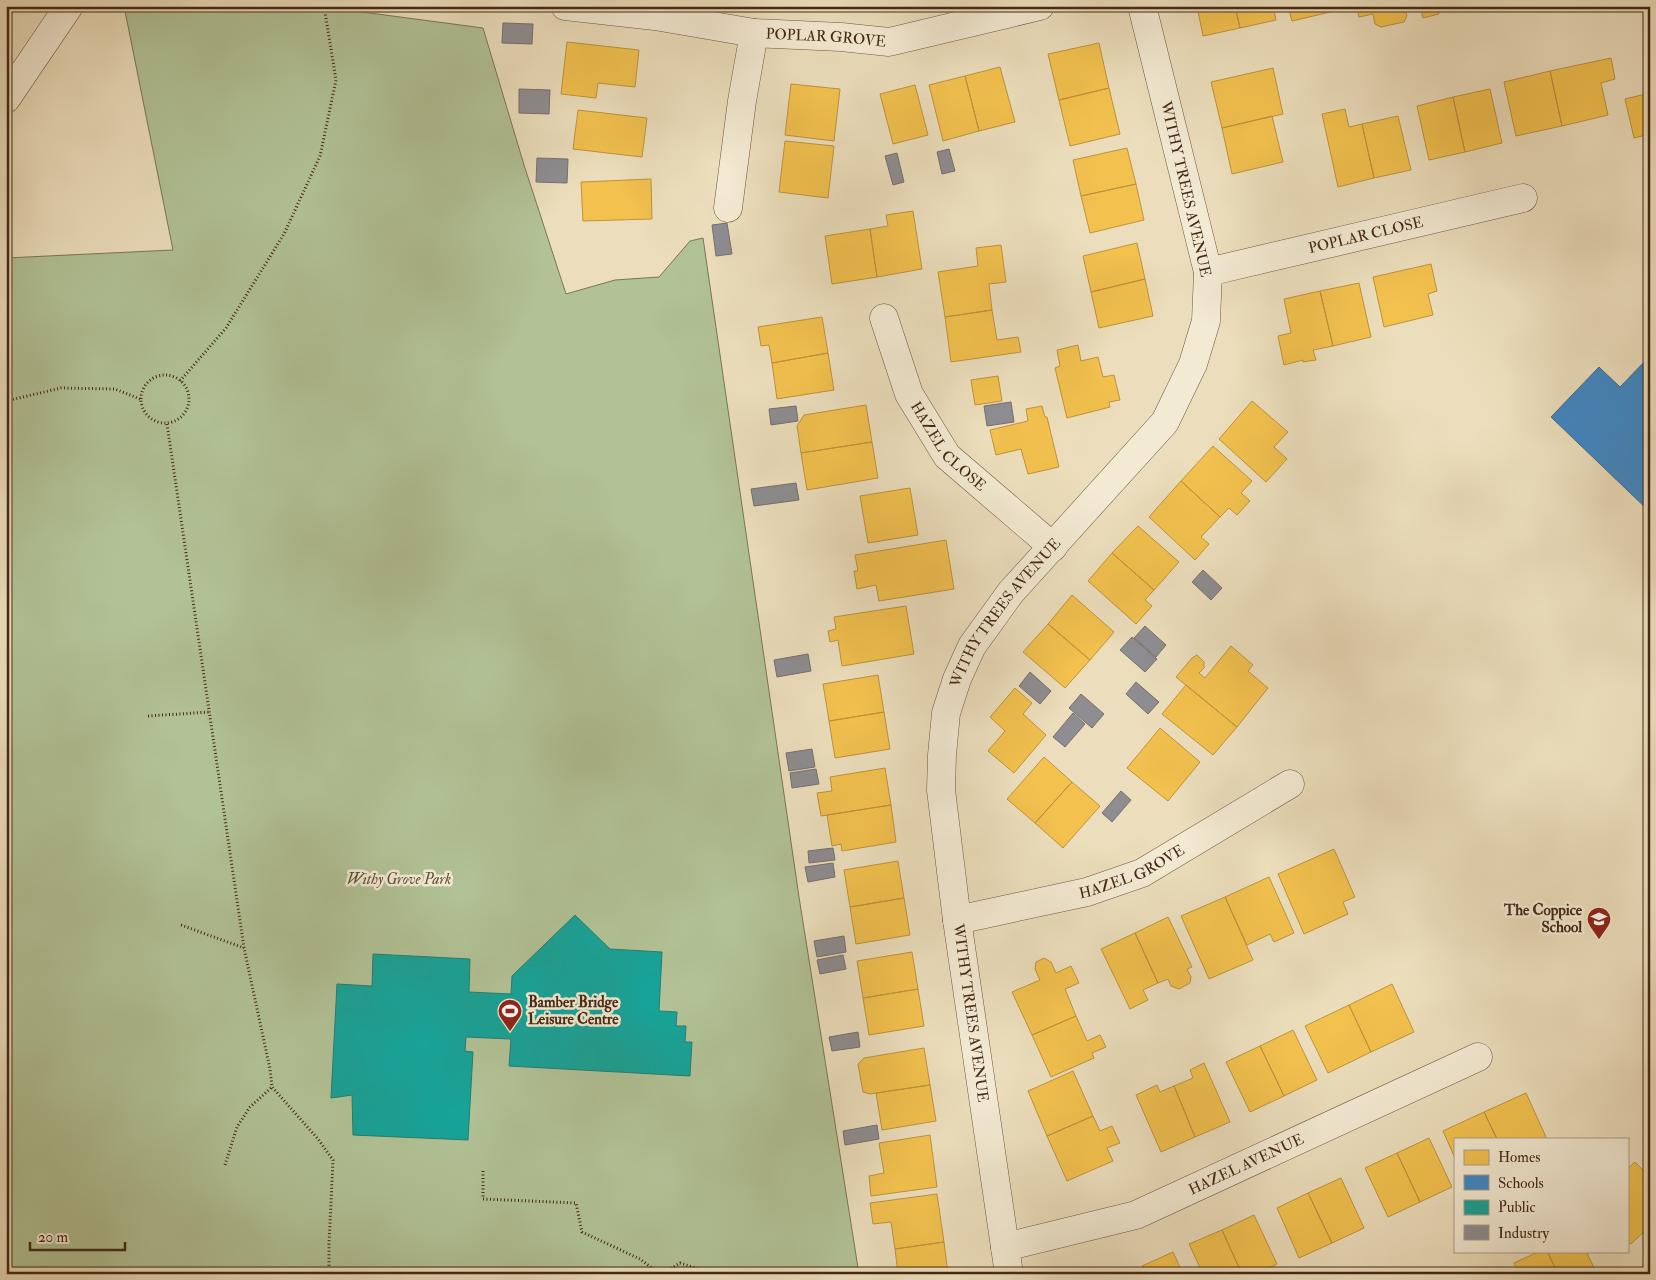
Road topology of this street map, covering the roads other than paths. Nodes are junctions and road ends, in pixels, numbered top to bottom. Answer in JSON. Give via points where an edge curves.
{"nodes":[{"id":1,"x":69,"y":6,"type":"edge"},
{"id":2,"x":565,"y":6,"type":"edge"},
{"id":3,"x":1040,"y":6,"type":"edge"},
{"id":4,"x":1142,"y":6,"type":"edge"},
{"id":5,"x":754,"y":33,"type":"junction"},
{"id":6,"x":6,"y":99,"type":"edge"},
{"id":7,"x":1523,"y":198,"type":"dead end"},
{"id":8,"x":728,"y":208,"type":"dead end"},
{"id":9,"x":1208,"y":272,"type":"junction"},
{"id":10,"x":884,"y":318,"type":"dead end"},
{"id":11,"x":1053,"y":547,"type":"junction"},
{"id":12,"x":1290,"y":784,"type":"dead end"},
{"id":13,"x":957,"y":920,"type":"junction"},
{"id":14,"x":1478,"y":1057,"type":"dead end"},
{"id":15,"x":1005,"y":1247,"type":"junction"},
{"id":16,"x":1009,"y":1274,"type":"edge"}],
"edges":[{"from":1,"to":6,"type":"street"},
{"from":2,"to":5,"type":"street","via":[[655,16]]},
{"from":3,"to":5,"type":"street","name":"POPLAR GROVE","via":[[889,42]]},
{"from":4,"to":9,"type":"street","name":"WITHY TREES AVENUE"},
{"from":5,"to":8,"type":"street","name":"POPLAR GROVE"},
{"from":7,"to":9,"type":"street","name":"POPLAR CLOSE"},
{"from":9,"to":11,"type":"street","name":"WITHY TREES AVENUE","via":[[1206,321],[1193,364],[1165,422]]},
{"from":10,"to":11,"type":"street","name":"HAZEL CLOSE","via":[[909,394],[947,456]]},
{"from":11,"to":13,"type":"street","name":"WITHY TREES AVENUE","via":[[1011,592],[972,646],[946,712],[941,790]]},
{"from":12,"to":13,"type":"street","name":"HAZEL GROVE","via":[[1142,873],[1087,892]]},
{"from":13,"to":15,"type":"street","name":"WITHY TREES AVENUE"},
{"from":14,"to":15,"type":"street","name":"HAZEL AVENUE","via":[[1136,1215]]},
{"from":15,"to":16,"type":"street","name":"WITHY TREES AVENUE"}]}
